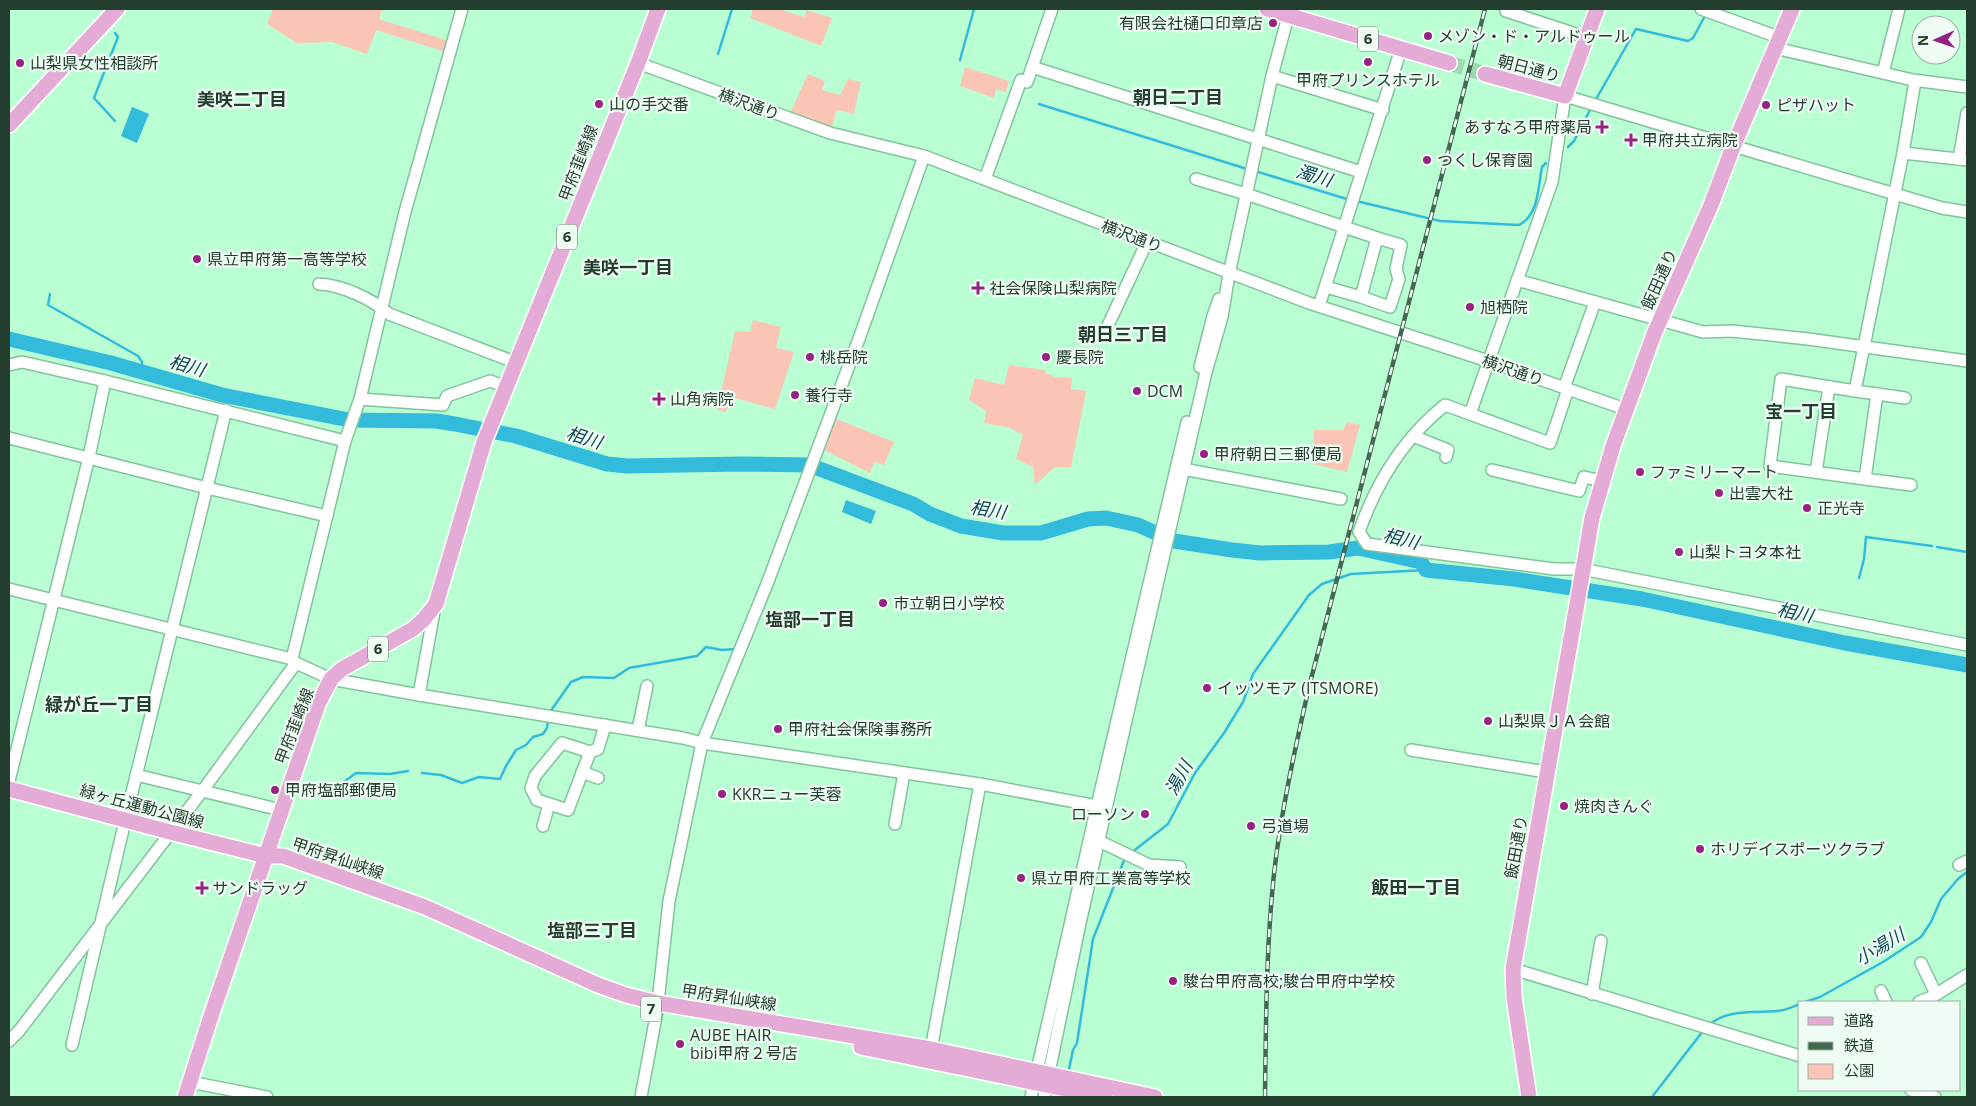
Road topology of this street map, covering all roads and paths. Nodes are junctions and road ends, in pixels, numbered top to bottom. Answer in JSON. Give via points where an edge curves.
{"nodes":[{"id":1,"x":118,"y":9,"type":"edge"},
{"id":2,"x":462,"y":9,"type":"edge"},
{"id":3,"x":658,"y":9,"type":"edge"},
{"id":4,"x":1052,"y":9,"type":"edge"},
{"id":5,"x":1267,"y":9,"type":"edge"},
{"id":6,"x":1506,"y":9,"type":"edge"},
{"id":7,"x":1597,"y":9,"type":"edge"},
{"id":8,"x":1701,"y":9,"type":"edge"},
{"id":9,"x":1792,"y":9,"type":"edge"},
{"id":10,"x":1899,"y":9,"type":"edge"},
{"id":11,"x":1289,"y":12,"type":"edge"},
{"id":12,"x":1585,"y":37,"type":"junction"},
{"id":13,"x":1777,"y":43,"type":"junction"},
{"id":14,"x":1401,"y":49,"type":"junction"},
{"id":15,"x":638,"y":63,"type":"junction"},
{"id":16,"x":1449,"y":63,"type":"tunnel mouth"},
{"id":17,"x":1032,"y":67,"type":"junction"},
{"id":18,"x":1882,"y":73,"type":"junction"},
{"id":19,"x":1484,"y":74,"type":"tunnel mouth"},
{"id":20,"x":1272,"y":76,"type":"junction"},
{"id":21,"x":1915,"y":81,"type":"junction"},
{"id":22,"x":1967,"y":87,"type":"edge"},
{"id":23,"x":1565,"y":96,"type":"junction"},
{"id":24,"x":1382,"y":110,"type":"junction"},
{"id":25,"x":1967,"y":113,"type":"edge"},
{"id":26,"x":9,"y":125,"type":"edge"},
{"id":27,"x":1258,"y":139,"type":"junction"},
{"id":28,"x":1733,"y":146,"type":"junction"},
{"id":29,"x":1902,"y":153,"type":"junction"},
{"id":30,"x":924,"y":156,"type":"junction"},
{"id":31,"x":1963,"y":160,"type":"edge"},
{"id":32,"x":1361,"y":172,"type":"junction"},
{"id":33,"x":985,"y":179,"type":"junction"},
{"id":34,"x":1196,"y":179,"type":"dead end"},
{"id":35,"x":1894,"y":193,"type":"junction"},
{"id":36,"x":1246,"y":194,"type":"junction"},
{"id":37,"x":1967,"y":212,"type":"edge"},
{"id":38,"x":1344,"y":226,"type":"junction"},
{"id":39,"x":1377,"y":238,"type":"junction"},
{"id":40,"x":1147,"y":242,"type":"junction"},
{"id":41,"x":1229,"y":274,"type":"junction"},
{"id":42,"x":1517,"y":280,"type":"junction"},
{"id":43,"x":319,"y":284,"type":"dead end"},
{"id":44,"x":1326,"y":287,"type":"junction"},
{"id":45,"x":1361,"y":297,"type":"junction"},
{"id":46,"x":1595,"y":302,"type":"junction"},
{"id":47,"x":1319,"y":306,"type":"junction"},
{"id":48,"x":381,"y":307,"type":"junction"},
{"id":49,"x":1660,"y":320,"type":"junction"},
{"id":50,"x":1103,"y":336,"type":"dead end"},
{"id":51,"x":1864,"y":346,"type":"junction"},
{"id":52,"x":1967,"y":361,"type":"edge"},
{"id":53,"x":1488,"y":362,"type":"junction"},
{"id":54,"x":517,"y":363,"type":"junction"},
{"id":55,"x":9,"y":365,"type":"edge"},
{"id":56,"x":105,"y":381,"type":"junction"},
{"id":57,"x":507,"y":387,"type":"junction"},
{"id":58,"x":1829,"y":387,"type":"junction"},
{"id":59,"x":1566,"y":388,"type":"junction"},
{"id":60,"x":1855,"y":391,"type":"junction"},
{"id":61,"x":1877,"y":394,"type":"junction"},
{"id":62,"x":1905,"y":398,"type":"dead end"},
{"id":63,"x":360,"y":399,"type":"junction"},
{"id":64,"x":1625,"y":409,"type":"junction"},
{"id":65,"x":226,"y":410,"type":"junction"},
{"id":66,"x":1470,"y":414,"type":"junction"},
{"id":67,"x":1413,"y":436,"type":"junction"},
{"id":68,"x":9,"y":438,"type":"edge"},
{"id":69,"x":346,"y":440,"type":"junction"},
{"id":70,"x":89,"y":457,"type":"junction"},
{"id":71,"x":1446,"y":457,"type":"dead end"},
{"id":72,"x":1180,"y":469,"type":"junction"},
{"id":73,"x":1492,"y":470,"type":"dead end"},
{"id":74,"x":1816,"y":472,"type":"junction"},
{"id":75,"x":1865,"y":479,"type":"junction"},
{"id":76,"x":1602,"y":481,"type":"junction"},
{"id":77,"x":1911,"y":485,"type":"dead end"},
{"id":78,"x":207,"y":488,"type":"junction"},
{"id":79,"x":1341,"y":499,"type":"dead end"},
{"id":80,"x":327,"y":516,"type":"junction"},
{"id":81,"x":1161,"y":549,"type":"junction"},
{"id":82,"x":1582,"y":570,"type":"junction"},
{"id":83,"x":9,"y":589,"type":"edge"},
{"id":84,"x":53,"y":600,"type":"junction"},
{"id":85,"x":436,"y":604,"type":"junction"},
{"id":86,"x":173,"y":630,"type":"junction"},
{"id":87,"x":1929,"y":637,"type":"junction"},
{"id":88,"x":1967,"y":640,"type":"edge"},
{"id":89,"x":1967,"y":645,"type":"edge"},
{"id":90,"x":294,"y":661,"type":"junction"},
{"id":91,"x":332,"y":679,"type":"junction"},
{"id":92,"x":647,"y":686,"type":"dead end"},
{"id":93,"x":419,"y":695,"type":"junction"},
{"id":94,"x":605,"y":725,"type":"junction"},
{"id":95,"x":638,"y":730,"type":"junction"},
{"id":96,"x":14,"y":741,"type":"edge"},
{"id":97,"x":702,"y":742,"type":"junction"},
{"id":98,"x":1412,"y":750,"type":"dead end"},
{"id":99,"x":590,"y":752,"type":"junction"},
{"id":100,"x":582,"y":772,"type":"junction"},
{"id":101,"x":1546,"y":772,"type":"junction"},
{"id":102,"x":904,"y":773,"type":"junction"},
{"id":103,"x":136,"y":775,"type":"junction"},
{"id":104,"x":598,"y":778,"type":"dead end"},
{"id":105,"x":9,"y":781,"type":"edge"},
{"id":106,"x":980,"y":784,"type":"junction"},
{"id":107,"x":9,"y":789,"type":"edge"},
{"id":108,"x":203,"y":790,"type":"junction"},
{"id":109,"x":549,"y":804,"type":"junction"},
{"id":110,"x":1097,"y":806,"type":"junction"},
{"id":111,"x":282,"y":810,"type":"junction"},
{"id":112,"x":125,"y":821,"type":"junction"},
{"id":113,"x":896,"y":824,"type":"dead end"},
{"id":114,"x":543,"y":826,"type":"dead end"},
{"id":115,"x":170,"y":832,"type":"junction"},
{"id":116,"x":1099,"y":841,"type":"junction"},
{"id":117,"x":266,"y":856,"type":"junction"},
{"id":118,"x":1180,"y":867,"type":"dead end"},
{"id":119,"x":100,"y":925,"type":"junction"},
{"id":120,"x":1601,"y":941,"type":"dead end"},
{"id":121,"x":1921,"y":963,"type":"dead end"},
{"id":122,"x":1513,"y":968,"type":"junction"},
{"id":123,"x":1967,"y":975,"type":"edge"},
{"id":124,"x":1880,"y":991,"type":"dead end"},
{"id":125,"x":1939,"y":993,"type":"junction"},
{"id":126,"x":1592,"y":994,"type":"junction"},
{"id":127,"x":1885,"y":1001,"type":"edge"},
{"id":128,"x":1921,"y":1001,"type":"edge"},
{"id":129,"x":1946,"y":1001,"type":"edge"},
{"id":130,"x":657,"y":1007,"type":"junction"},
{"id":131,"x":9,"y":1041,"type":"edge"},
{"id":132,"x":72,"y":1045,"type":"dead end"},
{"id":133,"x":930,"y":1054,"type":"junction"},
{"id":134,"x":1798,"y":1055,"type":"edge"},
{"id":135,"x":190,"y":1082,"type":"junction"},
{"id":136,"x":1050,"y":1084,"type":"edge"},
{"id":137,"x":1914,"y":1091,"type":"edge"},
{"id":138,"x":186,"y":1097,"type":"edge"},
{"id":139,"x":267,"y":1097,"type":"edge"},
{"id":140,"x":642,"y":1097,"type":"edge"},
{"id":141,"x":1105,"y":1097,"type":"edge"},
{"id":142,"x":1155,"y":1097,"type":"edge"},
{"id":143,"x":1529,"y":1097,"type":"edge"},
{"id":144,"x":1935,"y":1097,"type":"edge"}],
"edges":[{"from":1,"to":26,"type":"main road"},
{"from":2,"to":48,"type":"street"},
{"from":3,"to":15,"type":"main road","name":"甲府韮崎線","number":"6"},
{"from":4,"to":17,"type":"street"},
{"from":5,"to":11,"type":"main road","number":"6"},
{"from":6,"to":12,"type":"street"},
{"from":7,"to":12,"type":"main road"},
{"from":8,"to":13,"type":"street"},
{"from":9,"to":13,"type":"main road","name":"飯田通り"},
{"from":10,"to":18,"type":"street"},
{"from":11,"to":14,"type":"main road","number":"6"},
{"from":11,"to":20,"type":"street"},
{"from":12,"to":23,"type":"main road"},
{"from":13,"to":18,"type":"street"},
{"from":13,"to":28,"type":"main road","name":"飯田通り"},
{"from":14,"to":16,"type":"main road","number":"6"},
{"from":14,"to":24,"type":"street"},
{"from":15,"to":30,"type":"street","name":"横沢通り","via":[[830,133]]},
{"from":15,"to":54,"type":"main road","name":"甲府韮崎線","number":"6"},
{"from":17,"to":27,"type":"street"},
{"from":17,"to":33,"type":"street","via":[[1027,82],[1021,80]]},
{"from":18,"to":21,"type":"street"},
{"from":19,"to":23,"type":"main road","name":"朝日通り"},
{"from":20,"to":24,"type":"street"},
{"from":20,"to":27,"type":"street"},
{"from":21,"to":22,"type":"street"},
{"from":21,"to":29,"type":"street"},
{"from":23,"to":28,"type":"street"},
{"from":23,"to":42,"type":"street","via":[[1552,182]]},
{"from":24,"to":32,"type":"street"},
{"from":25,"to":31,"type":"street"},
{"from":27,"to":32,"type":"street"},
{"from":27,"to":36,"type":"street"},
{"from":28,"to":35,"type":"street"},
{"from":28,"to":49,"type":"main road","name":"飯田通り","via":[[1711,205]]},
{"from":29,"to":31,"type":"street"},
{"from":29,"to":35,"type":"street"},
{"from":30,"to":33,"type":"street","name":"横沢通り"},
{"from":30,"to":97,"type":"street","via":[[767,584]]},
{"from":32,"to":38,"type":"street"},
{"from":33,"to":40,"type":"street","name":"横沢通り"},
{"from":34,"to":36,"type":"street"},
{"from":35,"to":37,"type":"street"},
{"from":35,"to":51,"type":"street"},
{"from":36,"to":38,"type":"street"},
{"from":36,"to":41,"type":"street"},
{"from":38,"to":39,"type":"street"},
{"from":38,"to":44,"type":"street"},
{"from":39,"to":45,"type":"street"},
{"from":39,"to":45,"type":"street","via":[[1401,245],[1396,269],[1399,279],[1390,307]]},
{"from":40,"to":41,"type":"street","name":"横沢通り"},
{"from":40,"to":50,"type":"street"},
{"from":41,"to":47,"type":"street","name":"横沢通り"},
{"from":41,"to":72,"type":"street","via":[[1222,317]]},
{"from":42,"to":46,"type":"street"},
{"from":42,"to":53,"type":"street"},
{"from":43,"to":48,"type":"street","via":[[329,285]]},
{"from":44,"to":45,"type":"street"},
{"from":44,"to":47,"type":"street"},
{"from":46,"to":49,"type":"street"},
{"from":46,"to":59,"type":"street"},
{"from":47,"to":53,"type":"street","name":"横沢通り"},
{"from":48,"to":54,"type":"street","via":[[389,314]]},
{"from":48,"to":63,"type":"street"},
{"from":49,"to":51,"type":"street","via":[[1704,332],[1732,331]]},
{"from":49,"to":64,"type":"main road","name":"飯田通り"},
{"from":51,"to":52,"type":"street"},
{"from":51,"to":60,"type":"street"},
{"from":53,"to":59,"type":"street","name":"横沢通り"},
{"from":53,"to":66,"type":"street"},
{"from":54,"to":57,"type":"main road","name":"甲府韮崎線","number":"6"},
{"from":55,"to":56,"type":"street","via":[[22,362]]},
{"from":56,"to":65,"type":"street"},
{"from":56,"to":70,"type":"street"},
{"from":57,"to":63,"type":"street","via":[[490,381],[447,396],[443,405]]},
{"from":57,"to":85,"type":"main road","name":"甲府韮崎線","number":"6","via":[[484,442]]},
{"from":58,"to":60,"type":"street"},
{"from":58,"to":74,"type":"street"},
{"from":58,"to":74,"type":"street","via":[[1781,380],[1770,466]]},
{"from":59,"to":64,"type":"street","name":"横沢通り"},
{"from":59,"to":66,"type":"street","via":[[1550,443]]},
{"from":60,"to":61,"type":"street"},
{"from":61,"to":62,"type":"street"},
{"from":61,"to":75,"type":"street"},
{"from":63,"to":69,"type":"street"},
{"from":64,"to":76,"type":"main road","name":"飯田通り"},
{"from":65,"to":69,"type":"street"},
{"from":65,"to":78,"type":"street"},
{"from":66,"to":67,"type":"street","via":[[1444,405]]},
{"from":67,"to":71,"type":"street","via":[[1448,450]]},
{"from":67,"to":82,"type":"street","via":[[1367,507],[1359,532],[1366,544]]},
{"from":68,"to":70,"type":"street"},
{"from":69,"to":80,"type":"street"},
{"from":70,"to":78,"type":"street"},
{"from":70,"to":84,"type":"street"},
{"from":72,"to":79,"type":"street"},
{"from":72,"to":81,"type":"street"},
{"from":73,"to":76,"type":"street","via":[[1579,491],[1584,477]]},
{"from":74,"to":75,"type":"street"},
{"from":75,"to":77,"type":"street"},
{"from":76,"to":82,"type":"main road","name":"飯田通り"},
{"from":78,"to":80,"type":"street"},
{"from":78,"to":86,"type":"street"},
{"from":80,"to":90,"type":"street"},
{"from":81,"to":110,"type":"street"},
{"from":81,"to":116,"type":"street"},
{"from":82,"to":87,"type":"street"},
{"from":82,"to":101,"type":"main road","name":"飯田通り"},
{"from":83,"to":84,"type":"street"},
{"from":84,"to":86,"type":"street"},
{"from":84,"to":96,"type":"street"},
{"from":85,"to":91,"type":"main road","name":"甲府韮崎線","number":"6","via":[[413,629],[342,669]]},
{"from":85,"to":93,"type":"street"},
{"from":86,"to":90,"type":"street"},
{"from":86,"to":103,"type":"street"},
{"from":87,"to":88,"type":"street"},
{"from":87,"to":89,"type":"street"},
{"from":90,"to":91,"type":"street"},
{"from":90,"to":108,"type":"street"},
{"from":91,"to":93,"type":"street"},
{"from":91,"to":111,"type":"main road","name":"甲府韮崎線","number":"6","via":[[318,704]]},
{"from":92,"to":95,"type":"street"},
{"from":93,"to":94,"type":"street"},
{"from":94,"to":95,"type":"street"},
{"from":94,"to":99,"type":"street","via":[[598,749]]},
{"from":95,"to":97,"type":"street"},
{"from":96,"to":105,"type":"street"},
{"from":97,"to":102,"type":"street"},
{"from":97,"to":130,"type":"street","via":[[669,901]]},
{"from":98,"to":101,"type":"street"},
{"from":99,"to":100,"type":"street"},
{"from":99,"to":109,"type":"street","via":[[562,743],[535,776],[531,788],[537,800]]},
{"from":100,"to":104,"type":"street"},
{"from":100,"to":109,"type":"street","via":[[568,810]]},
{"from":101,"to":122,"type":"main road","name":"飯田通り"},
{"from":102,"to":106,"type":"street"},
{"from":102,"to":113,"type":"street"},
{"from":103,"to":108,"type":"street"},
{"from":103,"to":112,"type":"street"},
{"from":106,"to":110,"type":"street"},
{"from":106,"to":133,"type":"street"},
{"from":107,"to":112,"type":"main road","name":"緑ヶ丘運動公園線"},
{"from":108,"to":111,"type":"street"},
{"from":108,"to":115,"type":"street"},
{"from":109,"to":114,"type":"street"},
{"from":110,"to":136,"type":"street"},
{"from":111,"to":117,"type":"main road","name":"甲府韮崎線","number":"6"},
{"from":112,"to":115,"type":"main road","name":"緑ヶ丘運動公園線"},
{"from":112,"to":119,"type":"street"},
{"from":115,"to":117,"type":"main road","name":"緑ヶ丘運動公園線"},
{"from":115,"to":119,"type":"street"},
{"from":116,"to":118,"type":"street","via":[[1149,865]]},
{"from":116,"to":136,"type":"street"},
{"from":117,"to":130,"type":"main road","name":"甲府昇仙峡線","number":"7","via":[[283,856],[425,907],[598,985]]},
{"from":117,"to":135,"type":"main road","name":"甲府韮崎線","number":"6"},
{"from":119,"to":131,"type":"street"},
{"from":119,"to":132,"type":"street"},
{"from":120,"to":126,"type":"street"},
{"from":121,"to":125,"type":"street"},
{"from":122,"to":126,"type":"street"},
{"from":122,"to":143,"type":"main road","name":"飯田通り","via":[[1514,997]]},
{"from":123,"to":125,"type":"street"},
{"from":124,"to":127,"type":"street"},
{"from":125,"to":128,"type":"street"},
{"from":125,"to":129,"type":"street"},
{"from":126,"to":134,"type":"street"},
{"from":130,"to":133,"type":"main road","name":"甲府昇仙峡線","number":"7"},
{"from":130,"to":140,"type":"street"},
{"from":133,"to":136,"type":"main road","name":"甲府昇仙峡線","number":"7"},
{"from":135,"to":138,"type":"main road","name":"甲府韮崎線","number":"6"},
{"from":135,"to":139,"type":"street"},
{"from":136,"to":141,"type":"main road","name":"甲府昇仙峡線","number":"7"},
{"from":136,"to":142,"type":"main road","name":"甲府昇仙峡線","number":"7"},
{"from":137,"to":144,"type":"street"}]}
